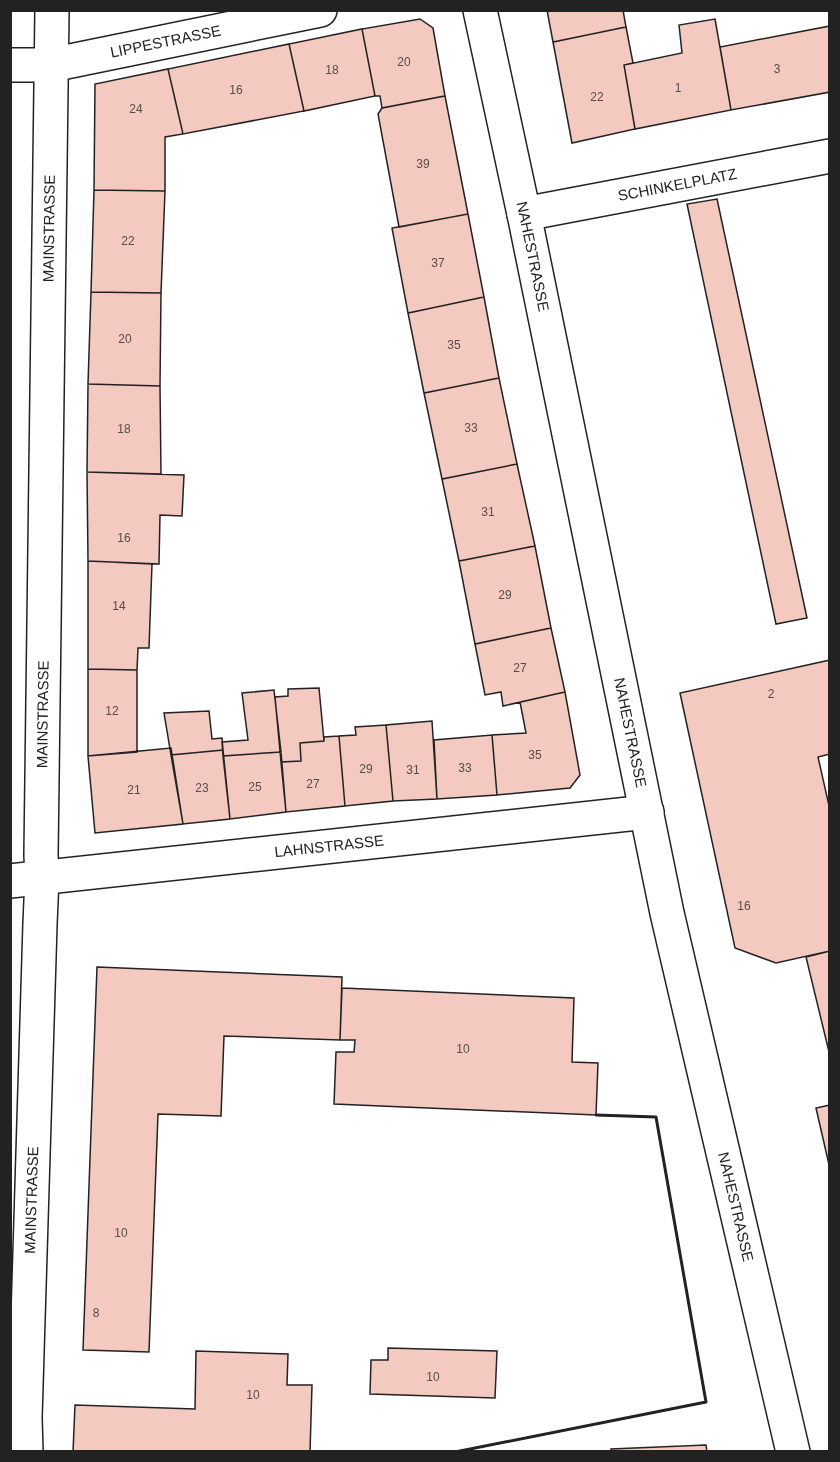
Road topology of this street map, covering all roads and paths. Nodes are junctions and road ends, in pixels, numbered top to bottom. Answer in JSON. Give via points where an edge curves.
{"nodes":[{"id":1,"x":52,"y":10,"type":"edge"},
{"id":2,"x":320,"y":10,"type":"edge"},
{"id":3,"x":480,"y":10,"type":"edge"},
{"id":4,"x":10,"y":65,"type":"edge"},
{"id":5,"x":51,"y":65,"type":"junction"},
{"id":6,"x":830,"y":156,"type":"edge"},
{"id":7,"x":524,"y":214,"type":"junction"},
{"id":8,"x":647,"y":812,"type":"junction"},
{"id":9,"x":42,"y":878,"type":"junction"},
{"id":10,"x":10,"y":881,"type":"edge"},
{"id":11,"x":25,"y":1418,"type":"junction"},
{"id":12,"x":18,"y":1452,"type":"edge"},
{"id":13,"x":27,"y":1452,"type":"edge"},
{"id":14,"x":793,"y":1452,"type":"edge"}],
"edges":[{"from":1,"to":5,"type":"street","name":"MAINSTRASSE"},
{"from":2,"to":5,"type":"street","name":"LIPPESTRASSE"},
{"from":3,"to":7,"type":"street","name":"NAHESTRASSE"},
{"from":4,"to":5,"type":"street","name":"LIPPESTRASSE"},
{"from":5,"to":9,"type":"street","name":"MAINSTRASSE"},
{"from":6,"to":7,"type":"street","name":"SCHINKELPLATZ"},
{"from":7,"to":8,"type":"street","name":"NAHESTRASSE"},
{"from":8,"to":9,"type":"street","name":"LAHNSTRASSE"},
{"from":8,"to":14,"type":"street","name":"NAHESTRASSE"},
{"from":9,"to":10,"type":"street","name":"LAHNSTRASSE"},
{"from":9,"to":11,"type":"street","name":"MAINSTRASSE"},
{"from":11,"to":12,"type":"street","name":"MAINSTRASSE"},
{"from":11,"to":13,"type":"street","name":"MAINSTRASSE"}]}
